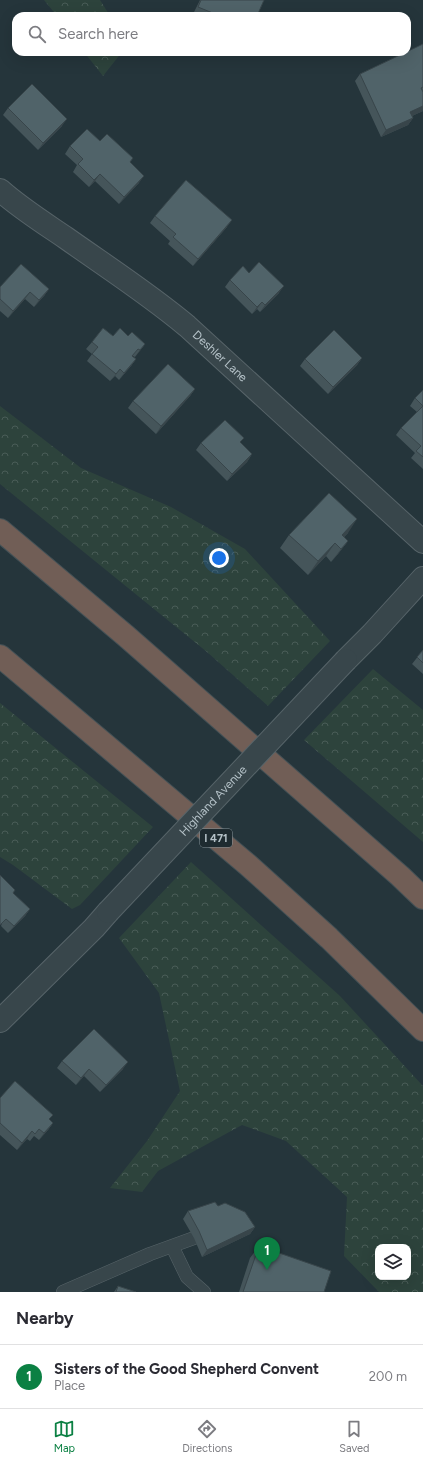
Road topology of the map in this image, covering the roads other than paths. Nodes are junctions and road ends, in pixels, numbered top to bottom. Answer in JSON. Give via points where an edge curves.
{"nodes":[{"id":1,"x":0,"y":190,"type":"edge"},
{"id":2,"x":0,"y":530,"type":"edge"},
{"id":3,"x":423,"y":542,"type":"edge"},
{"id":4,"x":423,"y":578,"type":"edge"},
{"id":5,"x":0,"y":656,"type":"edge"},
{"id":6,"x":423,"y":898,"type":"edge"},
{"id":7,"x":0,"y":1021,"type":"edge"},
{"id":8,"x":423,"y":1030,"type":"edge"},
{"id":9,"x":194,"y":1238,"type":"dead end"},
{"id":10,"x":172,"y":1246,"type":"junction"},
{"id":11,"x":63,"y":1292,"type":"edge"},
{"id":12,"x":204,"y":1292,"type":"edge"}],
"edges":[{"from":1,"to":3,"type":"street","name":"Deshler Lane","via":[[187,326]]},
{"from":2,"to":6,"type":"highway","via":[[126,636]]},
{"from":4,"to":7,"type":"street","name":"Highland Avenue","bridge":true,"via":[[94,928]]},
{"from":5,"to":8,"type":"highway","number":"I 471","via":[[248,865],[329,938]]},
{"from":9,"to":10,"type":"lane"},
{"from":10,"to":11,"type":"lane"},
{"from":10,"to":12,"type":"lane","via":[[187,1277]]}]}
